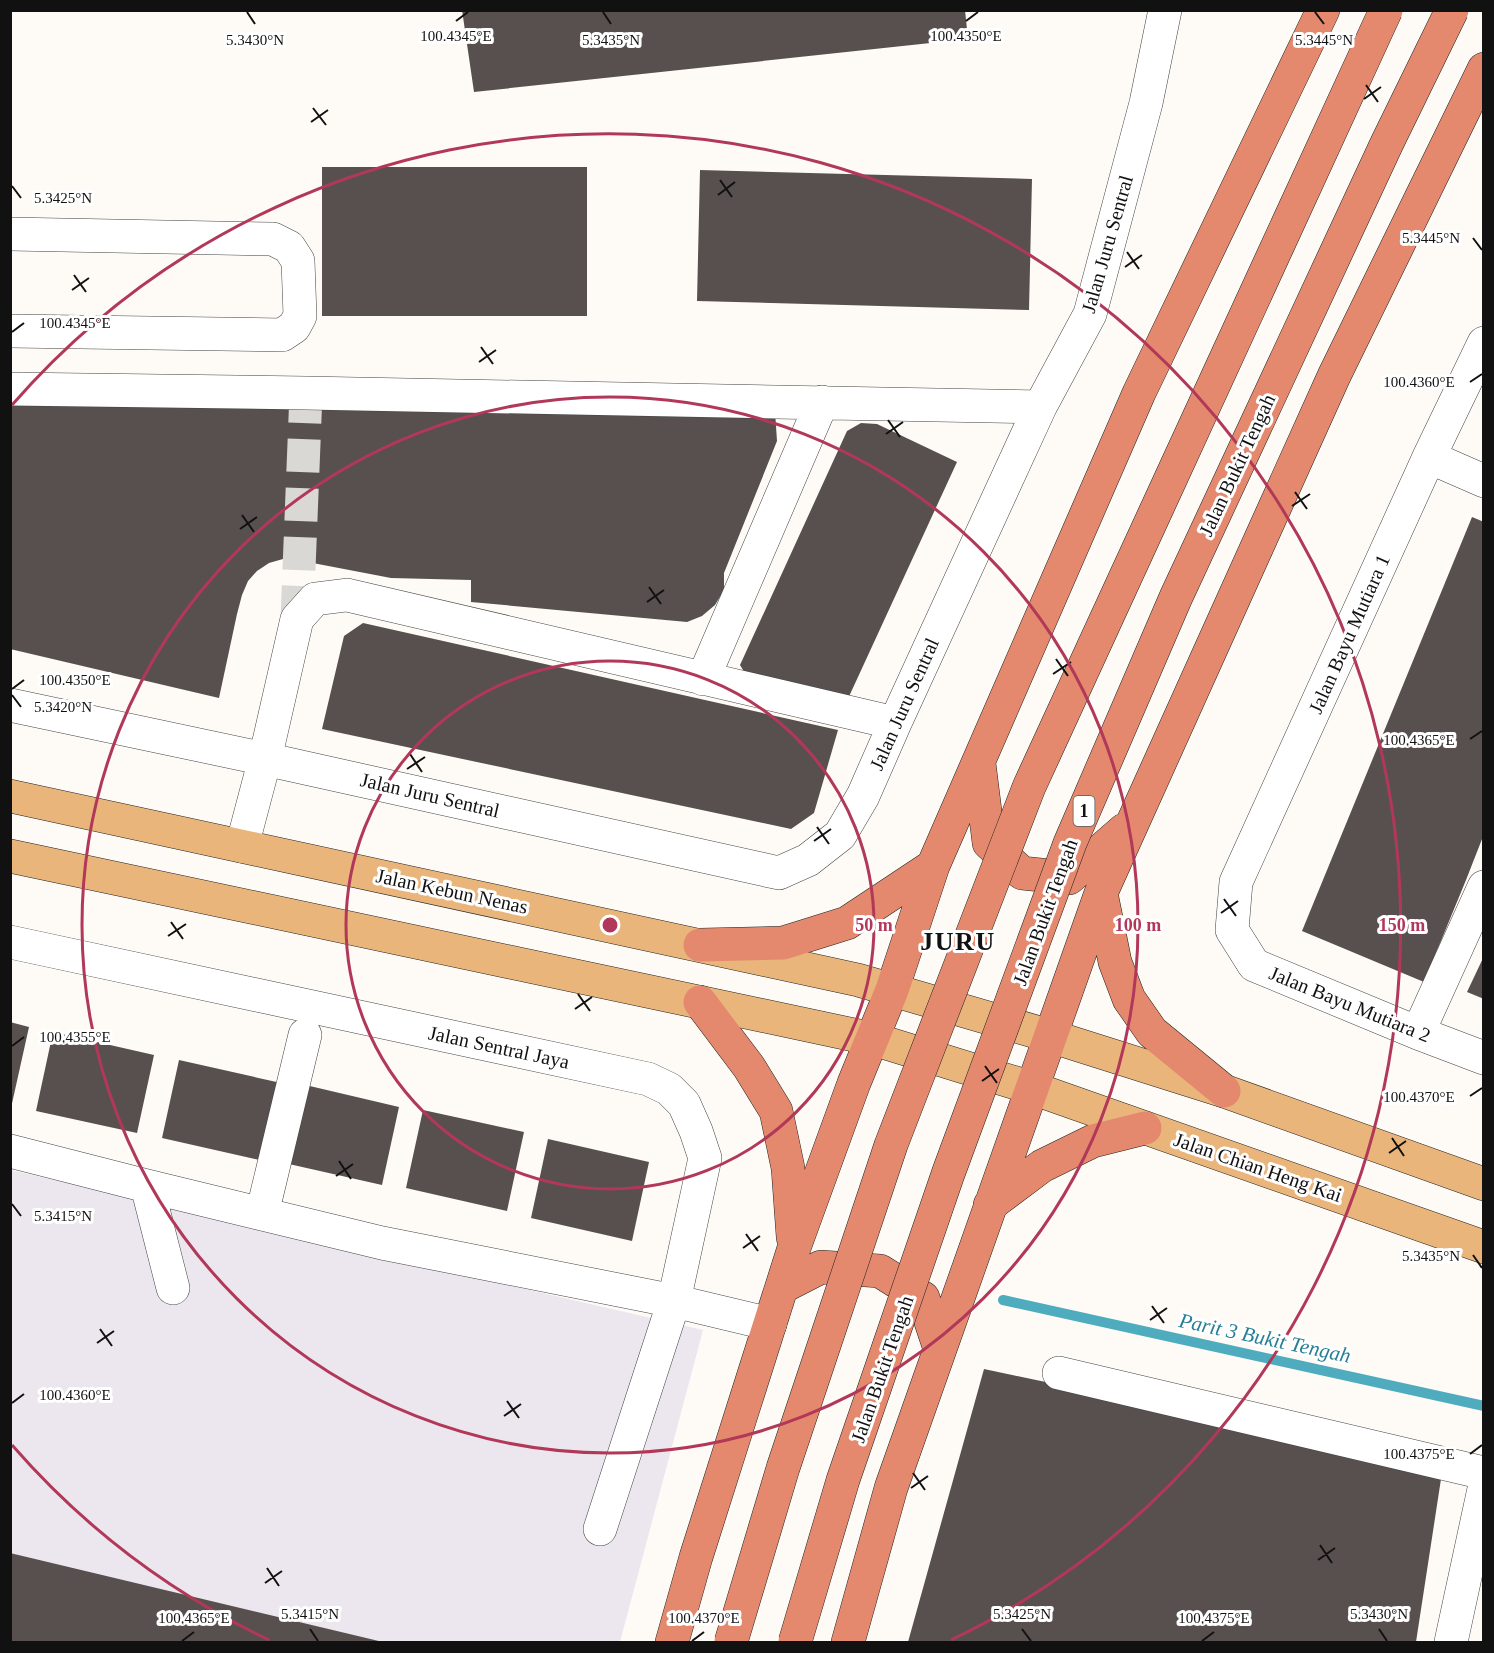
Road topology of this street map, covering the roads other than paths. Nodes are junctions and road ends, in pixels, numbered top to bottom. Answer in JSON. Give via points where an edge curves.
{"nodes":[{"id":1,"x":1165,"y":10,"type":"edge"},
{"id":2,"x":1323,"y":10,"type":"edge"},
{"id":3,"x":1386,"y":10,"type":"edge"},
{"id":4,"x":1452,"y":10,"type":"edge"},
{"id":5,"x":1484,"y":69,"type":"edge"},
{"id":6,"x":10,"y":234,"type":"edge"},
{"id":7,"x":10,"y":331,"type":"edge"},
{"id":8,"x":1484,"y":343,"type":"edge"},
{"id":9,"x":10,"y":389,"type":"edge"},
{"id":10,"x":822,"y":402,"type":"junction"},
{"id":11,"x":1040,"y":407,"type":"junction"},
{"id":12,"x":1430,"y":457,"type":"junction"},
{"id":13,"x":1484,"y":481,"type":"edge"},
{"id":14,"x":704,"y":679,"type":"junction"},
{"id":15,"x":10,"y":705,"type":"edge"},
{"id":16,"x":895,"y":723,"type":"junction"},
{"id":17,"x":265,"y":759,"type":"junction"},
{"id":18,"x":979,"y":762,"type":"junction"},
{"id":19,"x":10,"y":796,"type":"edge"},
{"id":20,"x":1132,"y":823,"type":"junction"},
{"id":21,"x":243,"y":846,"type":"junction"},
{"id":22,"x":10,"y":856,"type":"edge"},
{"id":23,"x":933,"y":867,"type":"junction"},
{"id":24,"x":1484,"y":887,"type":"edge"},
{"id":25,"x":1101,"y":893,"type":"junction"},
{"id":26,"x":1232,"y":930,"type":"joint"},
{"id":27,"x":10,"y":942,"type":"edge"},
{"id":28,"x":700,"y":945,"type":"junction"},
{"id":29,"x":892,"y":990,"type":"junction"},
{"id":30,"x":700,"y":1002,"type":"junction"},
{"id":31,"x":1418,"y":1033,"type":"junction"},
{"id":32,"x":305,"y":1035,"type":"dead end"},
{"id":33,"x":1050,"y":1036,"type":"junction"},
{"id":34,"x":873,"y":1039,"type":"junction"},
{"id":35,"x":1484,"y":1058,"type":"edge"},
{"id":36,"x":1032,"y":1088,"type":"junction"},
{"id":37,"x":1224,"y":1091,"type":"junction"},
{"id":38,"x":1145,"y":1128,"type":"junction"},
{"id":39,"x":10,"y":1151,"type":"edge"},
{"id":40,"x":1484,"y":1184,"type":"edge"},
{"id":41,"x":147,"y":1186,"type":"junction"},
{"id":42,"x":990,"y":1205,"type":"junction"},
{"id":43,"x":261,"y":1214,"type":"junction"},
{"id":44,"x":1484,"y":1247,"type":"edge"},
{"id":45,"x":794,"y":1248,"type":"junction"},
{"id":46,"x":782,"y":1287,"type":"junction"},
{"id":47,"x":173,"y":1288,"type":"dead end"},
{"id":48,"x":674,"y":1301,"type":"junction"},
{"id":49,"x":770,"y":1324,"type":"junction"},
{"id":50,"x":940,"y":1349,"type":"junction"},
{"id":51,"x":1059,"y":1373,"type":"dead end"},
{"id":52,"x":1484,"y":1473,"type":"edge"},
{"id":53,"x":1484,"y":1489,"type":"edge"},
{"id":54,"x":600,"y":1529,"type":"dead end"},
{"id":55,"x":672,"y":1642,"type":"edge"},
{"id":56,"x":730,"y":1642,"type":"edge"},
{"id":57,"x":795,"y":1642,"type":"edge"},
{"id":58,"x":848,"y":1642,"type":"edge"},
{"id":59,"x":1450,"y":1642,"type":"edge"}],
"edges":[{"from":1,"to":11,"type":"street","name":"Jalan Juru Sentral","via":[[1146,104],[1090,314]]},
{"from":2,"to":18,"type":"highway","via":[[1140,393]]},
{"from":3,"to":56,"type":"highway","bridge":true,"via":[[1029,787],[891,1145],[783,1468]]},
{"from":4,"to":57,"type":"highway","name":"Jalan Bukit Tengah","number":"1","bridge":true,"via":[[1176,597],[1070,843],[843,1480]]},
{"from":5,"to":20,"type":"highway","via":[[1334,376]]},
{"from":6,"to":7,"type":"street","via":[[273,239],[289,247],[298,261],[300,316],[294,327],[282,335]]},
{"from":8,"to":12,"type":"street","name":"Jalan Bayu Mutiara 1"},
{"from":9,"to":10,"type":"street"},
{"from":10,"to":11,"type":"street"},
{"from":10,"to":14,"type":"street"},
{"from":11,"to":16,"type":"street","name":"Jalan Juru Sentral"},
{"from":12,"to":13,"type":"street"},
{"from":12,"to":26,"type":"street","name":"Jalan Bayu Mutiara 1","via":[[1236,882]]},
{"from":14,"to":16,"type":"street"},
{"from":14,"to":17,"type":"street","via":[[347,595],[315,599],[297,619]]},
{"from":15,"to":17,"type":"street","name":"Jalan Juru Sentral"},
{"from":16,"to":17,"type":"street","name":"Jalan Juru Sentral","via":[[863,796],[840,835],[808,860],[779,873]]},
{"from":17,"to":21,"type":"street"},
{"from":18,"to":20,"type":"highway","via":[[989,843],[1022,873],[1069,878]]},
{"from":18,"to":23,"type":"highway"},
{"from":19,"to":21,"type":"main road","name":"Jalan Kebun Nenas"},
{"from":20,"to":25,"type":"highway"},
{"from":21,"to":28,"type":"main road","name":"Jalan Kebun Nenas"},
{"from":22,"to":30,"type":"main road"},
{"from":23,"to":28,"type":"highway","via":[[847,923],[783,943]]},
{"from":23,"to":29,"type":"highway"},
{"from":24,"to":31,"type":"street"},
{"from":25,"to":33,"type":"highway"},
{"from":25,"to":37,"type":"highway","via":[[1115,962],[1129,999],[1152,1032]]},
{"from":26,"to":31,"type":"street","name":"Jalan Bayu Mutiara 2","via":[[1254,965]]},
{"from":27,"to":48,"type":"street","name":"Jalan Sentral Jaya","via":[[648,1079],[669,1089],[684,1104],[705,1158]]},
{"from":28,"to":29,"type":"main road","name":"Jalan Kebun Nenas"},
{"from":29,"to":33,"type":"main road","name":"Jalan Kebun Nenas"},
{"from":29,"to":34,"type":"highway"},
{"from":30,"to":34,"type":"main road"},
{"from":30,"to":45,"type":"highway","via":[[749,1067],[776,1111],[788,1168]]},
{"from":31,"to":35,"type":"street","name":"Jalan Bayu Mutiara 2"},
{"from":32,"to":43,"type":"street"},
{"from":33,"to":36,"type":"highway"},
{"from":33,"to":37,"type":"main road"},
{"from":34,"to":36,"type":"main road","name":"Jalan Chian Heng Kai"},
{"from":34,"to":45,"type":"highway"},
{"from":36,"to":38,"type":"main road","name":"Jalan Chian Heng Kai"},
{"from":36,"to":42,"type":"highway"},
{"from":37,"to":40,"type":"main road"},
{"from":38,"to":42,"type":"highway","via":[[1093,1141],[1042,1166]]},
{"from":38,"to":44,"type":"main road","name":"Jalan Chian Heng Kai"},
{"from":39,"to":41,"type":"street"},
{"from":41,"to":43,"type":"street"},
{"from":41,"to":47,"type":"street"},
{"from":42,"to":50,"type":"highway"},
{"from":43,"to":48,"type":"street","via":[[382,1243]]},
{"from":45,"to":46,"type":"highway"},
{"from":46,"to":49,"type":"highway"},
{"from":46,"to":50,"type":"highway","via":[[821,1267],[880,1270],[923,1298]]},
{"from":48,"to":49,"type":"street"},
{"from":48,"to":54,"type":"street","name":"Jalan Sentral Jaya"},
{"from":49,"to":55,"type":"highway"},
{"from":50,"to":58,"type":"highway","via":[[891,1488]]},
{"from":51,"to":52,"type":"street"},
{"from":53,"to":59,"type":"street"}]}
